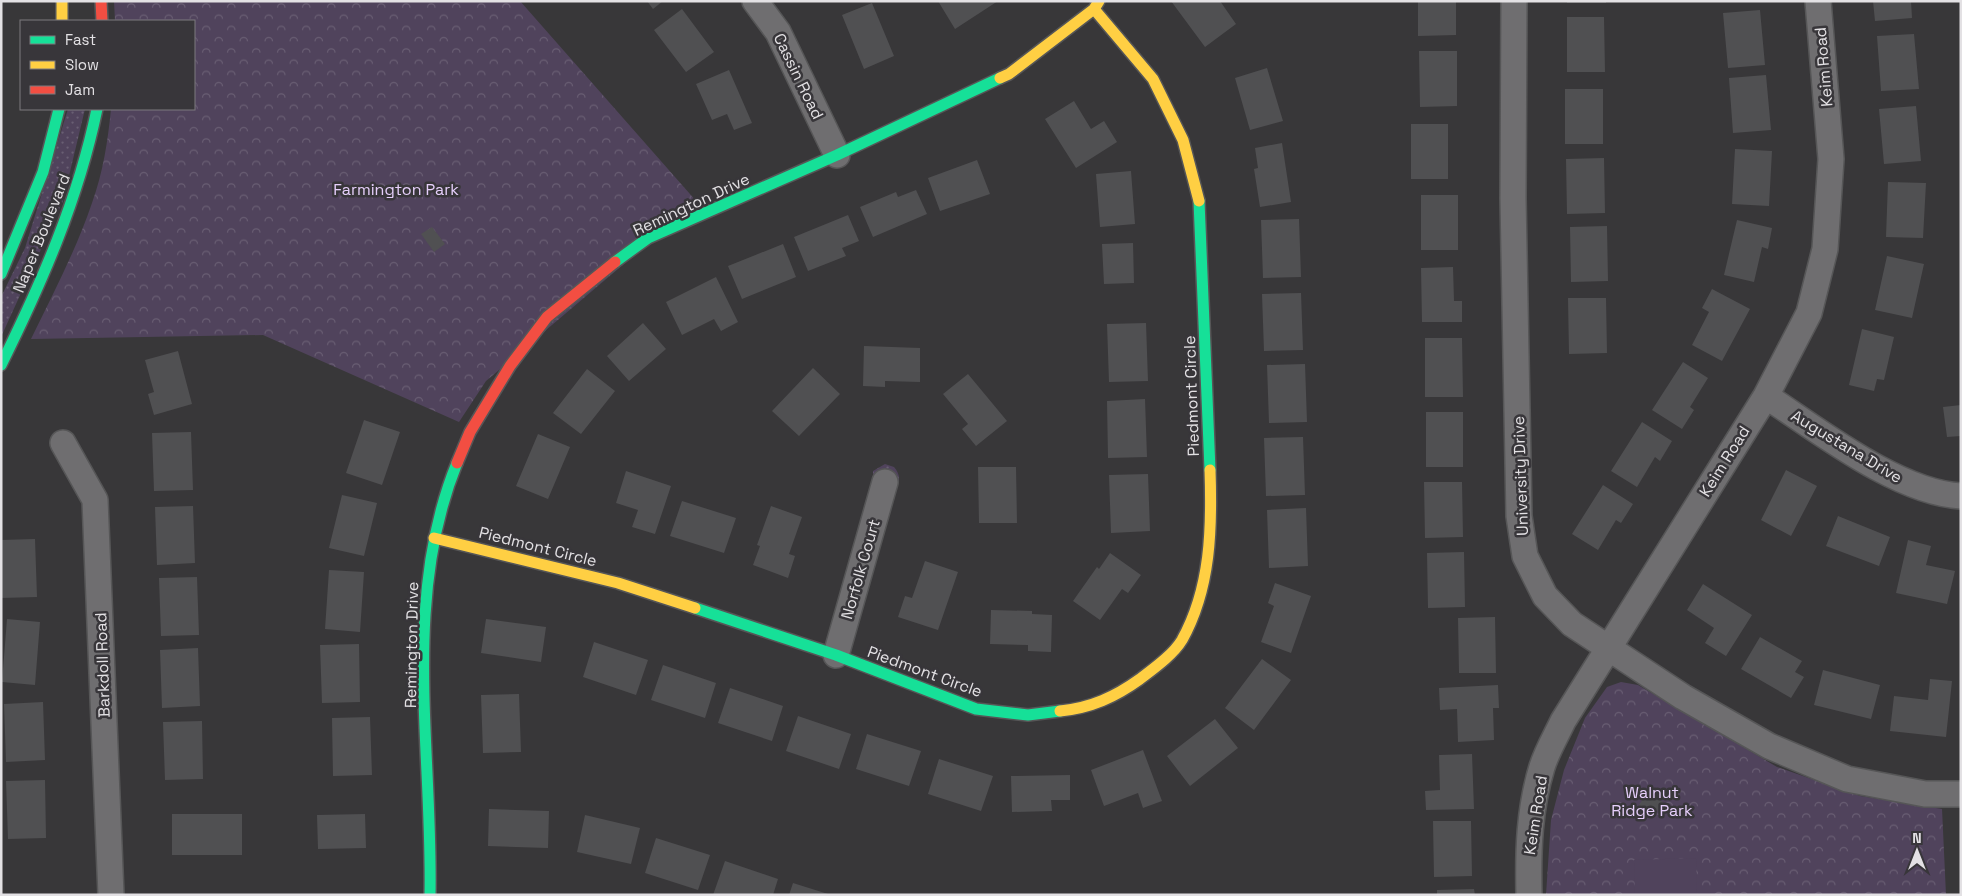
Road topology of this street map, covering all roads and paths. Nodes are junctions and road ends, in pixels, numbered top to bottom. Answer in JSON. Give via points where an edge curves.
{"nodes":[{"id":1,"x":62,"y":1,"type":"edge"},
{"id":2,"x":101,"y":1,"type":"edge"},
{"id":3,"x":755,"y":1,"type":"edge"},
{"id":4,"x":1514,"y":1,"type":"edge"},
{"id":5,"x":1818,"y":1,"type":"edge"},
{"id":6,"x":1096,"y":5,"type":"edge"},
{"id":7,"x":62,"y":20,"type":"edge"},
{"id":8,"x":102,"y":20,"type":"edge"},
{"id":9,"x":58,"y":110,"type":"edge"},
{"id":10,"x":96,"y":110,"type":"edge"},
{"id":11,"x":837,"y":155,"type":"junction"},
{"id":12,"x":1,"y":274,"type":"edge"},
{"id":13,"x":1,"y":365,"type":"edge"},
{"id":14,"x":1766,"y":396,"type":"junction"},
{"id":15,"x":62,"y":443,"type":"dead end"},
{"id":16,"x":885,"y":482,"type":"dead end"},
{"id":17,"x":1961,"y":496,"type":"edge"},
{"id":18,"x":434,"y":538,"type":"junction"},
{"id":19,"x":1607,"y":648,"type":"junction"},
{"id":20,"x":836,"y":655,"type":"junction"},
{"id":21,"x":1961,"y":794,"type":"edge"},
{"id":22,"x":111,"y":895,"type":"edge"},
{"id":23,"x":430,"y":895,"type":"edge"},
{"id":24,"x":1529,"y":895,"type":"edge"}],
"edges":[{"from":1,"to":7,"type":"street"},
{"from":2,"to":8,"type":"street"},
{"from":3,"to":11,"type":"street","name":"Cassin Road","via":[[778,32]]},
{"from":4,"to":19,"type":"street","name":"University Drive","via":[[1513,198],[1520,524],[1525,556],[1545,596],[1572,624]]},
{"from":5,"to":14,"type":"street","name":"Keim Road","via":[[1831,159],[1825,249],[1809,313]]},
{"from":6,"to":11,"type":"street","name":"Remington Drive","via":[[1009,74]]},
{"from":6,"to":20,"type":"street","name":"Piedmont Circle","via":[[1153,79],[1183,140],[1200,206],[1212,526],[1201,594],[1181,642],[1153,669],[1117,695],[1082,709],[1028,715],[976,709]]},
{"from":9,"to":12,"type":"street","name":"Naper Boulevard","via":[[55,133],[41,178]]},
{"from":10,"to":13,"type":"street","name":"Naper Boulevard","via":[[78,191],[54,253]]},
{"from":11,"to":18,"type":"street","name":"Remington Drive","via":[[648,238],[547,317],[510,366],[470,432],[449,483]]},
{"from":14,"to":17,"type":"street","name":"Augustana Drive","via":[[1866,461],[1919,487]]},
{"from":14,"to":19,"type":"street","name":"Keim Road"},
{"from":15,"to":22,"type":"street","name":"Barkdoll Road","via":[[95,500]]},
{"from":16,"to":20,"type":"street","name":"Norfolk Court"},
{"from":18,"to":20,"type":"street","name":"Piedmont Circle","via":[[618,583]]},
{"from":18,"to":23,"type":"street","name":"Remington Drive","via":[[426,586],[423,654],[431,841]]},
{"from":19,"to":21,"type":"street","name":"University Drive","via":[[1683,698],[1769,746],[1847,779],[1924,794]]},
{"from":19,"to":24,"type":"street","name":"Keim Road","via":[[1563,721],[1542,766],[1528,849]]}]}
